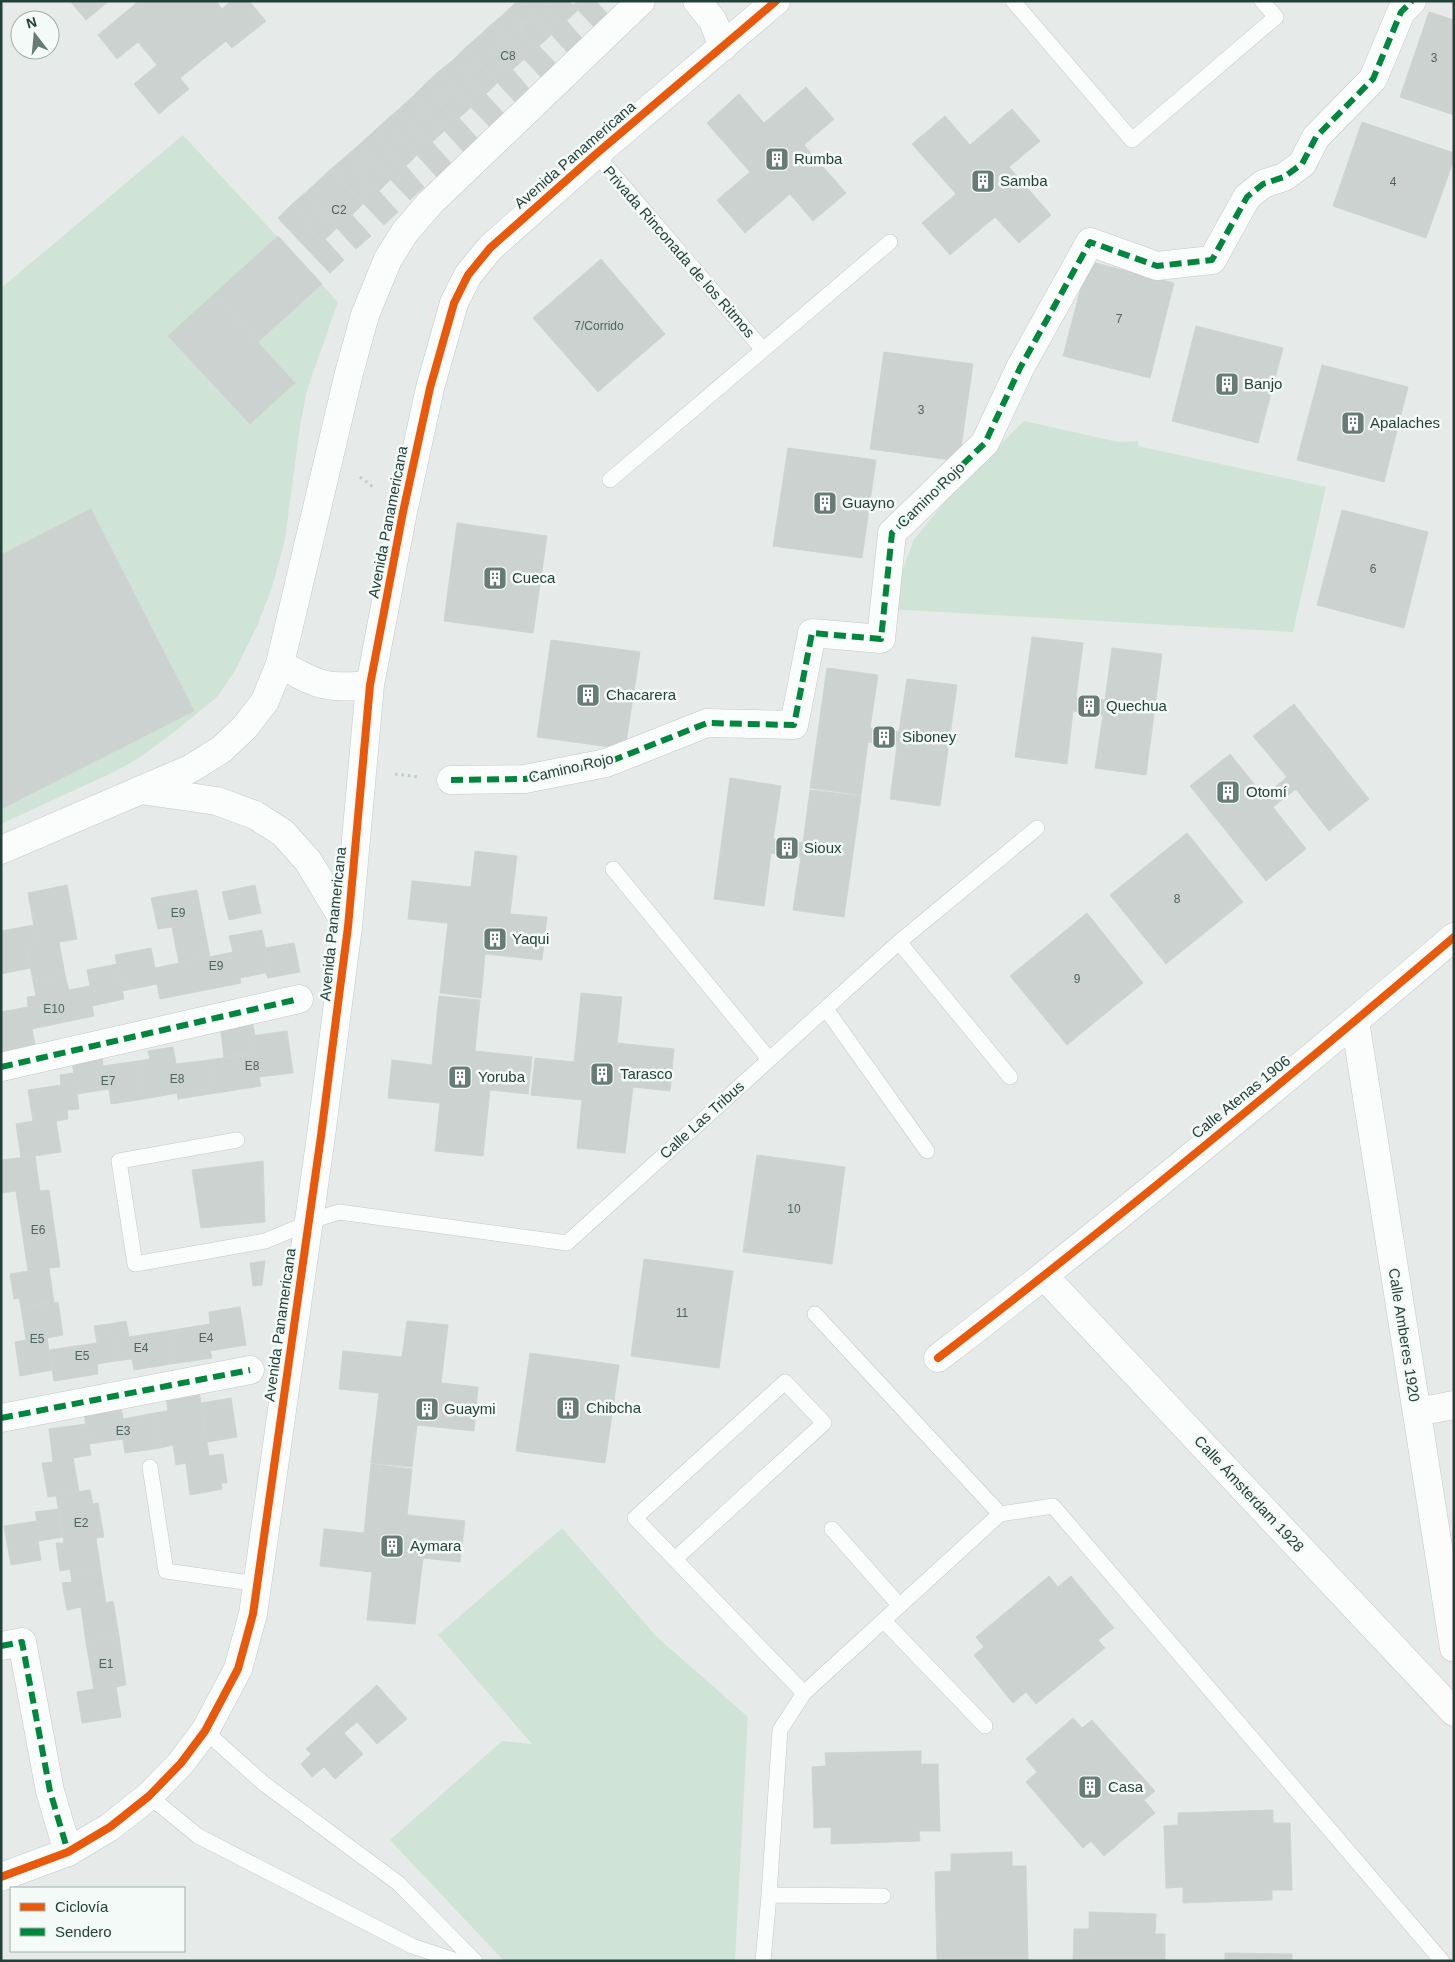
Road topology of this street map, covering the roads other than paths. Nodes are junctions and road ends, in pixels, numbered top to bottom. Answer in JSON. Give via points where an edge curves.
{"nodes":[{"id":1,"x":641,"y":1,"type":"edge"},
{"id":2,"x":697,"y":1,"type":"edge"},
{"id":3,"x":776,"y":1,"type":"edge"},
{"id":4,"x":1013,"y":1,"type":"edge"},
{"id":5,"x":1262,"y":1,"type":"edge"},
{"id":6,"x":1412,"y":1,"type":"edge"},
{"id":7,"x":724,"y":47,"type":"junction"},
{"id":8,"x":596,"y":154,"type":"junction"},
{"id":9,"x":890,"y":242,"type":"dead end"},
{"id":10,"x":763,"y":350,"type":"junction"},
{"id":11,"x":610,"y":480,"type":"dead end"},
{"id":12,"x":280,"y":664,"type":"junction"},
{"id":13,"x":370,"y":684,"type":"junction"},
{"id":14,"x":451,"y":780,"type":"road end"},
{"id":15,"x":139,"y":790,"type":"junction"},
{"id":16,"x":1036,"y":828,"type":"dead end"},
{"id":17,"x":1,"y":850,"type":"edge"},
{"id":18,"x":613,"y":869,"type":"dead end"},
{"id":19,"x":348,"y":927,"type":"junction"},
{"id":20,"x":1454,"y":937,"type":"edge"},
{"id":21,"x":899,"y":942,"type":"junction"},
{"id":22,"x":299,"y":999,"type":"dead end"},
{"id":23,"x":826,"y":1009,"type":"junction"},
{"id":24,"x":1355,"y":1021,"type":"junction"},
{"id":25,"x":769,"y":1059,"type":"junction"},
{"id":26,"x":1,"y":1067,"type":"edge"},
{"id":27,"x":1010,"y":1077,"type":"dead end"},
{"id":28,"x":237,"y":1140,"type":"dead end"},
{"id":29,"x":927,"y":1151,"type":"dead end"},
{"id":30,"x":308,"y":1223,"type":"junction"},
{"id":31,"x":1044,"y":1276,"type":"junction"},
{"id":32,"x":815,"y":1314,"type":"dead end"},
{"id":33,"x":938,"y":1358,"type":"dead end"},
{"id":34,"x":250,"y":1370,"type":"dead end"},
{"id":35,"x":1454,"y":1405,"type":"edge"},
{"id":36,"x":1417,"y":1412,"type":"junction"},
{"id":37,"x":1,"y":1418,"type":"edge"},
{"id":38,"x":150,"y":1467,"type":"dead end"},
{"id":39,"x":1000,"y":1514,"type":"junction"},
{"id":40,"x":832,"y":1529,"type":"dead end"},
{"id":41,"x":675,"y":1558,"type":"junction"},
{"id":42,"x":258,"y":1584,"type":"junction"},
{"id":43,"x":900,"y":1606,"type":"junction"},
{"id":44,"x":884,"y":1621,"type":"junction"},
{"id":45,"x":1,"y":1646,"type":"edge"},
{"id":46,"x":1454,"y":1648,"type":"edge"},
{"id":47,"x":804,"y":1693,"type":"junction"},
{"id":48,"x":1454,"y":1712,"type":"edge"},
{"id":49,"x":985,"y":1726,"type":"dead end"},
{"id":50,"x":205,"y":1731,"type":"junction"},
{"id":51,"x":149,"y":1796,"type":"junction"},
{"id":52,"x":68,"y":1852,"type":"junction"},
{"id":53,"x":1,"y":1877,"type":"edge"},
{"id":54,"x":769,"y":1895,"type":"junction"},
{"id":55,"x":883,"y":1896,"type":"dead end"},
{"id":56,"x":457,"y":1961,"type":"edge"},
{"id":57,"x":475,"y":1961,"type":"edge"},
{"id":58,"x":763,"y":1961,"type":"edge"},
{"id":59,"x":1442,"y":1961,"type":"edge"}],
"edges":[{"from":1,"to":12,"type":"street","via":[[430,202],[388,259],[365,315]]},
{"from":2,"to":7,"type":"street","via":[[713,21]]},
{"from":3,"to":7,"type":"street","name":"Avenida Panamericana"},
{"from":4,"to":5,"type":"lane","via":[[1132,140],[1276,17]]},
{"from":6,"to":14,"type":"street","name":"Camino Rojo","via":[[1401,12],[1373,79],[1316,137],[1302,164],[1284,177],[1263,184],[1247,197],[1212,260],[1157,266],[1090,242],[1020,368],[985,443],[892,533],[881,639],[812,633],[794,725],[707,723],[606,763],[525,779]]},
{"from":7,"to":8,"type":"street","name":"Avenida Panamericana"},
{"from":8,"to":10,"type":"lane","name":"Privada Rinconada de los Ritmos"},
{"from":8,"to":13,"type":"street","name":"Avenida Panamericana","via":[[490,248],[468,275],[454,303],[430,388]]},
{"from":9,"to":10,"type":"lane","name":"Privada Rinconada de los Ritmos"},
{"from":10,"to":11,"type":"lane","name":"Privada Rinconada de los Ritmos"},
{"from":12,"to":13,"type":"street","via":[[321,685]]},
{"from":12,"to":15,"type":"street","via":[[265,701],[245,728],[222,749],[190,769]]},
{"from":13,"to":19,"type":"street","name":"Avenida Panamericana"},
{"from":15,"to":17,"type":"street"},
{"from":15,"to":19,"type":"street","via":[[217,801],[255,815],[283,833],[308,860]]},
{"from":16,"to":21,"type":"lane","name":"Calle Las Tribus"},
{"from":18,"to":25,"type":"lane"},
{"from":19,"to":30,"type":"street","name":"Avenida Panamericana"},
{"from":20,"to":24,"type":"street","name":"Calle Atenas 1906"},
{"from":21,"to":23,"type":"lane","name":"Calle Las Tribus"},
{"from":21,"to":27,"type":"lane"},
{"from":22,"to":26,"type":"street"},
{"from":23,"to":25,"type":"lane","name":"Calle Las Tribus"},
{"from":23,"to":29,"type":"lane"},
{"from":24,"to":31,"type":"street","name":"Calle Atenas 1906"},
{"from":24,"to":36,"type":"street","name":"Calle Amberes 1920"},
{"from":25,"to":30,"type":"lane","name":"Calle Las Tribus","via":[[567,1242],[339,1212]]},
{"from":28,"to":30,"type":"lane","name":"Calle Las Tribus","via":[[119,1161],[135,1264],[265,1241]]},
{"from":30,"to":42,"type":"street","name":"Avenida Panamericana"},
{"from":31,"to":33,"type":"street","name":"Calle Atenas 1906"},
{"from":31,"to":48,"type":"street","name":"Calle Ámsterdam 1928"},
{"from":32,"to":39,"type":"lane"},
{"from":34,"to":37,"type":"street"},
{"from":35,"to":36,"type":"street"},
{"from":36,"to":46,"type":"street","name":"Calle Amberes 1920"},
{"from":38,"to":42,"type":"lane","via":[[166,1571]]},
{"from":39,"to":43,"type":"lane"},
{"from":39,"to":59,"type":"lane","via":[[1053,1506]]},
{"from":40,"to":43,"type":"lane"},
{"from":41,"to":41,"type":"lane","via":[[635,1518],[785,1382],[824,1423]]},
{"from":41,"to":47,"type":"lane"},
{"from":42,"to":50,"type":"street","name":"Avenida Panamericana","via":[[254,1614],[238,1669]]},
{"from":43,"to":44,"type":"lane"},
{"from":44,"to":47,"type":"lane"},
{"from":44,"to":49,"type":"lane"},
{"from":45,"to":52,"type":"street","via":[[22,1642],[50,1791]]},
{"from":47,"to":54,"type":"lane","via":[[780,1730]]},
{"from":50,"to":51,"type":"street","name":"Avenida Panamericana","via":[[181,1763]]},
{"from":50,"to":57,"type":"lane","via":[[263,1783],[398,1882]]},
{"from":51,"to":52,"type":"street","name":"Avenida Panamericana","via":[[110,1827]]},
{"from":51,"to":56,"type":"lane","via":[[198,1836],[412,1946]]},
{"from":52,"to":53,"type":"street","name":"Avenida Panamericana"},
{"from":54,"to":55,"type":"lane"},
{"from":54,"to":58,"type":"lane"}]}
